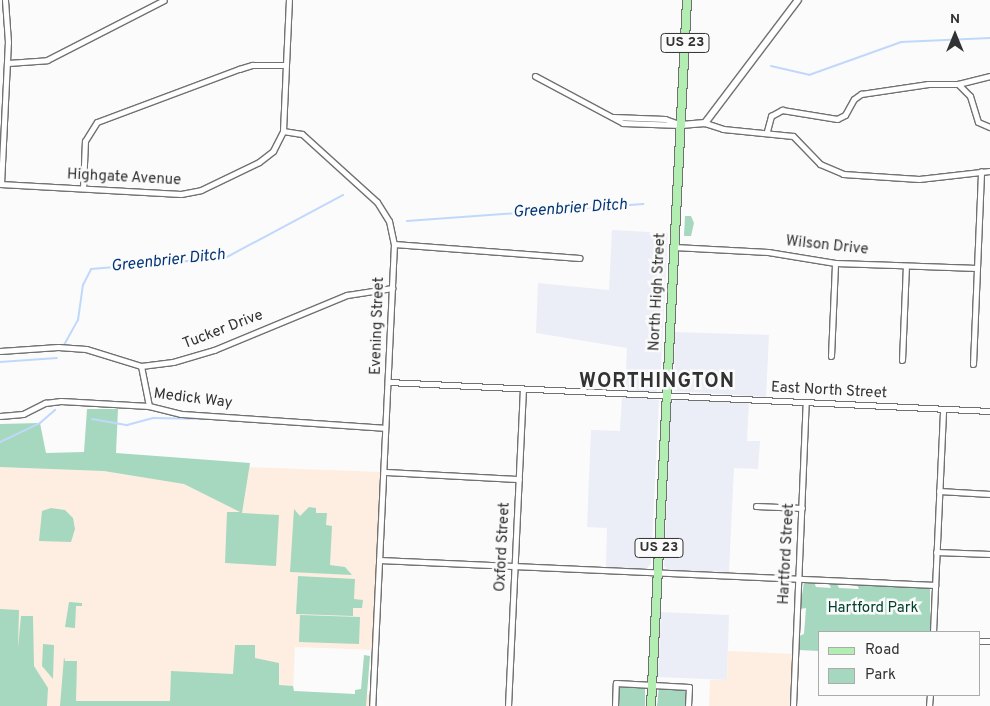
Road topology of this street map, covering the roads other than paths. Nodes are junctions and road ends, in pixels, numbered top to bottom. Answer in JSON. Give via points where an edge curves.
{"nodes":[{"id":1,"x":5,"y":0,"type":"edge"},
{"id":2,"x":164,"y":0,"type":"edge"},
{"id":3,"x":289,"y":0,"type":"edge"},
{"id":4,"x":687,"y":0,"type":"edge"},
{"id":5,"x":798,"y":0,"type":"edge"},
{"id":6,"x":8,"y":64,"type":"junction"},
{"id":7,"x":285,"y":65,"type":"junction"},
{"id":8,"x":535,"y":76,"type":"dead end"},
{"id":9,"x":990,"y":76,"type":"edge"},
{"id":10,"x":958,"y":84,"type":"junction"},
{"id":11,"x":3,"y":92,"type":"edge"},
{"id":12,"x":705,"y":123,"type":"junction"},
{"id":13,"x":682,"y":125,"type":"junction"},
{"id":14,"x":990,"y":127,"type":"edge"},
{"id":15,"x":283,"y":131,"type":"junction"},
{"id":16,"x":767,"y":131,"type":"junction"},
{"id":17,"x":981,"y":171,"type":"junction"},
{"id":18,"x":990,"y":171,"type":"edge"},
{"id":19,"x":0,"y":184,"type":"edge"},
{"id":20,"x":83,"y":188,"type":"junction"},
{"id":21,"x":394,"y":244,"type":"junction"},
{"id":22,"x":674,"y":247,"type":"junction"},
{"id":23,"x":579,"y":258,"type":"dead end"},
{"id":24,"x":835,"y":262,"type":"junction"},
{"id":25,"x":906,"y":266,"type":"junction"},
{"id":26,"x":977,"y":268,"type":"junction"},
{"id":27,"x":392,"y":288,"type":"junction"},
{"id":28,"x":0,"y":351,"type":"edge"},
{"id":29,"x":831,"y":356,"type":"dead end"},
{"id":30,"x":902,"y":360,"type":"dead end"},
{"id":31,"x":973,"y":364,"type":"dead end"},
{"id":32,"x":141,"y":366,"type":"junction"},
{"id":33,"x":388,"y":382,"type":"junction"},
{"id":34,"x":523,"y":389,"type":"junction"},
{"id":35,"x":666,"y":396,"type":"junction"},
{"id":36,"x":806,"y":402,"type":"junction"},
{"id":37,"x":149,"y":406,"type":"junction"},
{"id":38,"x":943,"y":409,"type":"junction"},
{"id":39,"x":990,"y":411,"type":"edge"},
{"id":40,"x":0,"y":416,"type":"edge"},
{"id":41,"x":386,"y":428,"type":"junction"},
{"id":42,"x":384,"y":472,"type":"junction"},
{"id":43,"x":519,"y":479,"type":"junction"},
{"id":44,"x":939,"y":491,"type":"junction"},
{"id":45,"x":990,"y":494,"type":"edge"},
{"id":46,"x":756,"y":506,"type":"dead end"},
{"id":47,"x":802,"y":508,"type":"junction"},
{"id":48,"x":936,"y":552,"type":"junction"},
{"id":49,"x":990,"y":554,"type":"edge"},
{"id":50,"x":379,"y":560,"type":"junction"},
{"id":51,"x":515,"y":566,"type":"junction"},
{"id":52,"x":658,"y":572,"type":"junction"},
{"id":53,"x":798,"y":578,"type":"junction"},
{"id":54,"x":935,"y":585,"type":"junction"},
{"id":55,"x":933,"y":631,"type":"edge"},
{"id":56,"x":652,"y":685,"type":"junction"},
{"id":57,"x":372,"y":706,"type":"edge"},
{"id":58,"x":508,"y":706,"type":"edge"},
{"id":59,"x":615,"y":706,"type":"edge"},
{"id":60,"x":651,"y":706,"type":"edge"},
{"id":61,"x":688,"y":706,"type":"edge"},
{"id":62,"x":793,"y":706,"type":"edge"}],
"edges":[{"from":1,"to":6,"type":"street"},
{"from":2,"to":6,"type":"street","via":[[47,60]]},
{"from":3,"to":7,"type":"street"},
{"from":4,"to":13,"type":"main road","name":"North High Street","number":"US 23"},
{"from":5,"to":12,"type":"street"},
{"from":6,"to":11,"type":"street"},
{"from":7,"to":15,"type":"street"},
{"from":7,"to":20,"type":"street","via":[[245,67],[97,122],[85,141]]},
{"from":8,"to":13,"type":"street","via":[[610,117],[636,124]]},
{"from":9,"to":10,"type":"street"},
{"from":10,"to":14,"type":"street","via":[[970,96],[978,122]]},
{"from":10,"to":16,"type":"street","via":[[928,84],[861,94],[854,98],[848,112],[837,119],[782,110],[771,116]]},
{"from":11,"to":19,"type":"street"},
{"from":12,"to":13,"type":"street"},
{"from":12,"to":16,"type":"street","via":[[723,129]]},
{"from":13,"to":22,"type":"main road","name":"North High Street","number":"US 23"},
{"from":15,"to":20,"type":"street","name":"Highgate Avenue","via":[[267,156],[201,190],[181,194]]},
{"from":15,"to":21,"type":"street","name":"Evening Street","via":[[302,134],[378,202],[389,220]]},
{"from":16,"to":17,"type":"street","via":[[797,138],[820,164],[843,174],[919,179]]},
{"from":17,"to":18,"type":"street"},
{"from":17,"to":26,"type":"street"},
{"from":19,"to":20,"type":"street","name":"Highgate Avenue"},
{"from":21,"to":23,"type":"street"},
{"from":21,"to":27,"type":"street","name":"Evening Street"},
{"from":22,"to":24,"type":"street","name":"Wilson Drive","via":[[768,252]]},
{"from":22,"to":35,"type":"main road","name":"North High Street","number":"US 23"},
{"from":24,"to":25,"type":"street","name":"Wilson Drive"},
{"from":24,"to":29,"type":"street"},
{"from":25,"to":26,"type":"street","name":"Wilson Drive"},
{"from":25,"to":30,"type":"street"},
{"from":26,"to":31,"type":"street"},
{"from":27,"to":32,"type":"street","name":"Tucker Drive","via":[[347,295],[214,350],[173,362]]},
{"from":27,"to":33,"type":"street","name":"Evening Street"},
{"from":28,"to":32,"type":"street","name":"Tucker Drive","via":[[49,347],[86,350]]},
{"from":32,"to":37,"type":"street"},
{"from":33,"to":34,"type":"street","name":"East North Street"},
{"from":33,"to":41,"type":"street","name":"Evening Street"},
{"from":34,"to":35,"type":"street","name":"East North Street"},
{"from":34,"to":43,"type":"street","name":"Oxford Street"},
{"from":35,"to":36,"type":"street","name":"East North Street"},
{"from":35,"to":52,"type":"main road","name":"North High Street","number":"US 23"},
{"from":36,"to":38,"type":"street","name":"East North Street"},
{"from":36,"to":47,"type":"street","name":"Hartford Street"},
{"from":37,"to":40,"type":"street","name":"Medick Way","via":[[52,402],[23,414]]},
{"from":37,"to":41,"type":"street","name":"Medick Way","via":[[181,414]]},
{"from":38,"to":39,"type":"street","name":"East North Street"},
{"from":38,"to":44,"type":"street"},
{"from":41,"to":42,"type":"street","name":"Evening Street"},
{"from":42,"to":43,"type":"street"},
{"from":42,"to":50,"type":"street","name":"Evening Street"},
{"from":43,"to":51,"type":"street","name":"Oxford Street"},
{"from":44,"to":45,"type":"street"},
{"from":44,"to":48,"type":"street"},
{"from":46,"to":47,"type":"street"},
{"from":47,"to":53,"type":"street","name":"Hartford Street"},
{"from":48,"to":49,"type":"street"},
{"from":48,"to":54,"type":"street"},
{"from":50,"to":51,"type":"street"},
{"from":50,"to":57,"type":"street","name":"Evening Street"},
{"from":51,"to":52,"type":"street"},
{"from":51,"to":58,"type":"street","name":"Oxford Street"},
{"from":52,"to":53,"type":"street"},
{"from":52,"to":56,"type":"main road","name":"North High Street","number":"US 23"},
{"from":53,"to":54,"type":"street"},
{"from":53,"to":62,"type":"street","name":"Hartford Street"},
{"from":54,"to":55,"type":"street"},
{"from":56,"to":59,"type":"street","via":[[616,683]]},
{"from":56,"to":60,"type":"main road","name":"North High Street","number":"US 23"},
{"from":56,"to":61,"type":"street","via":[[689,687]]}]}
